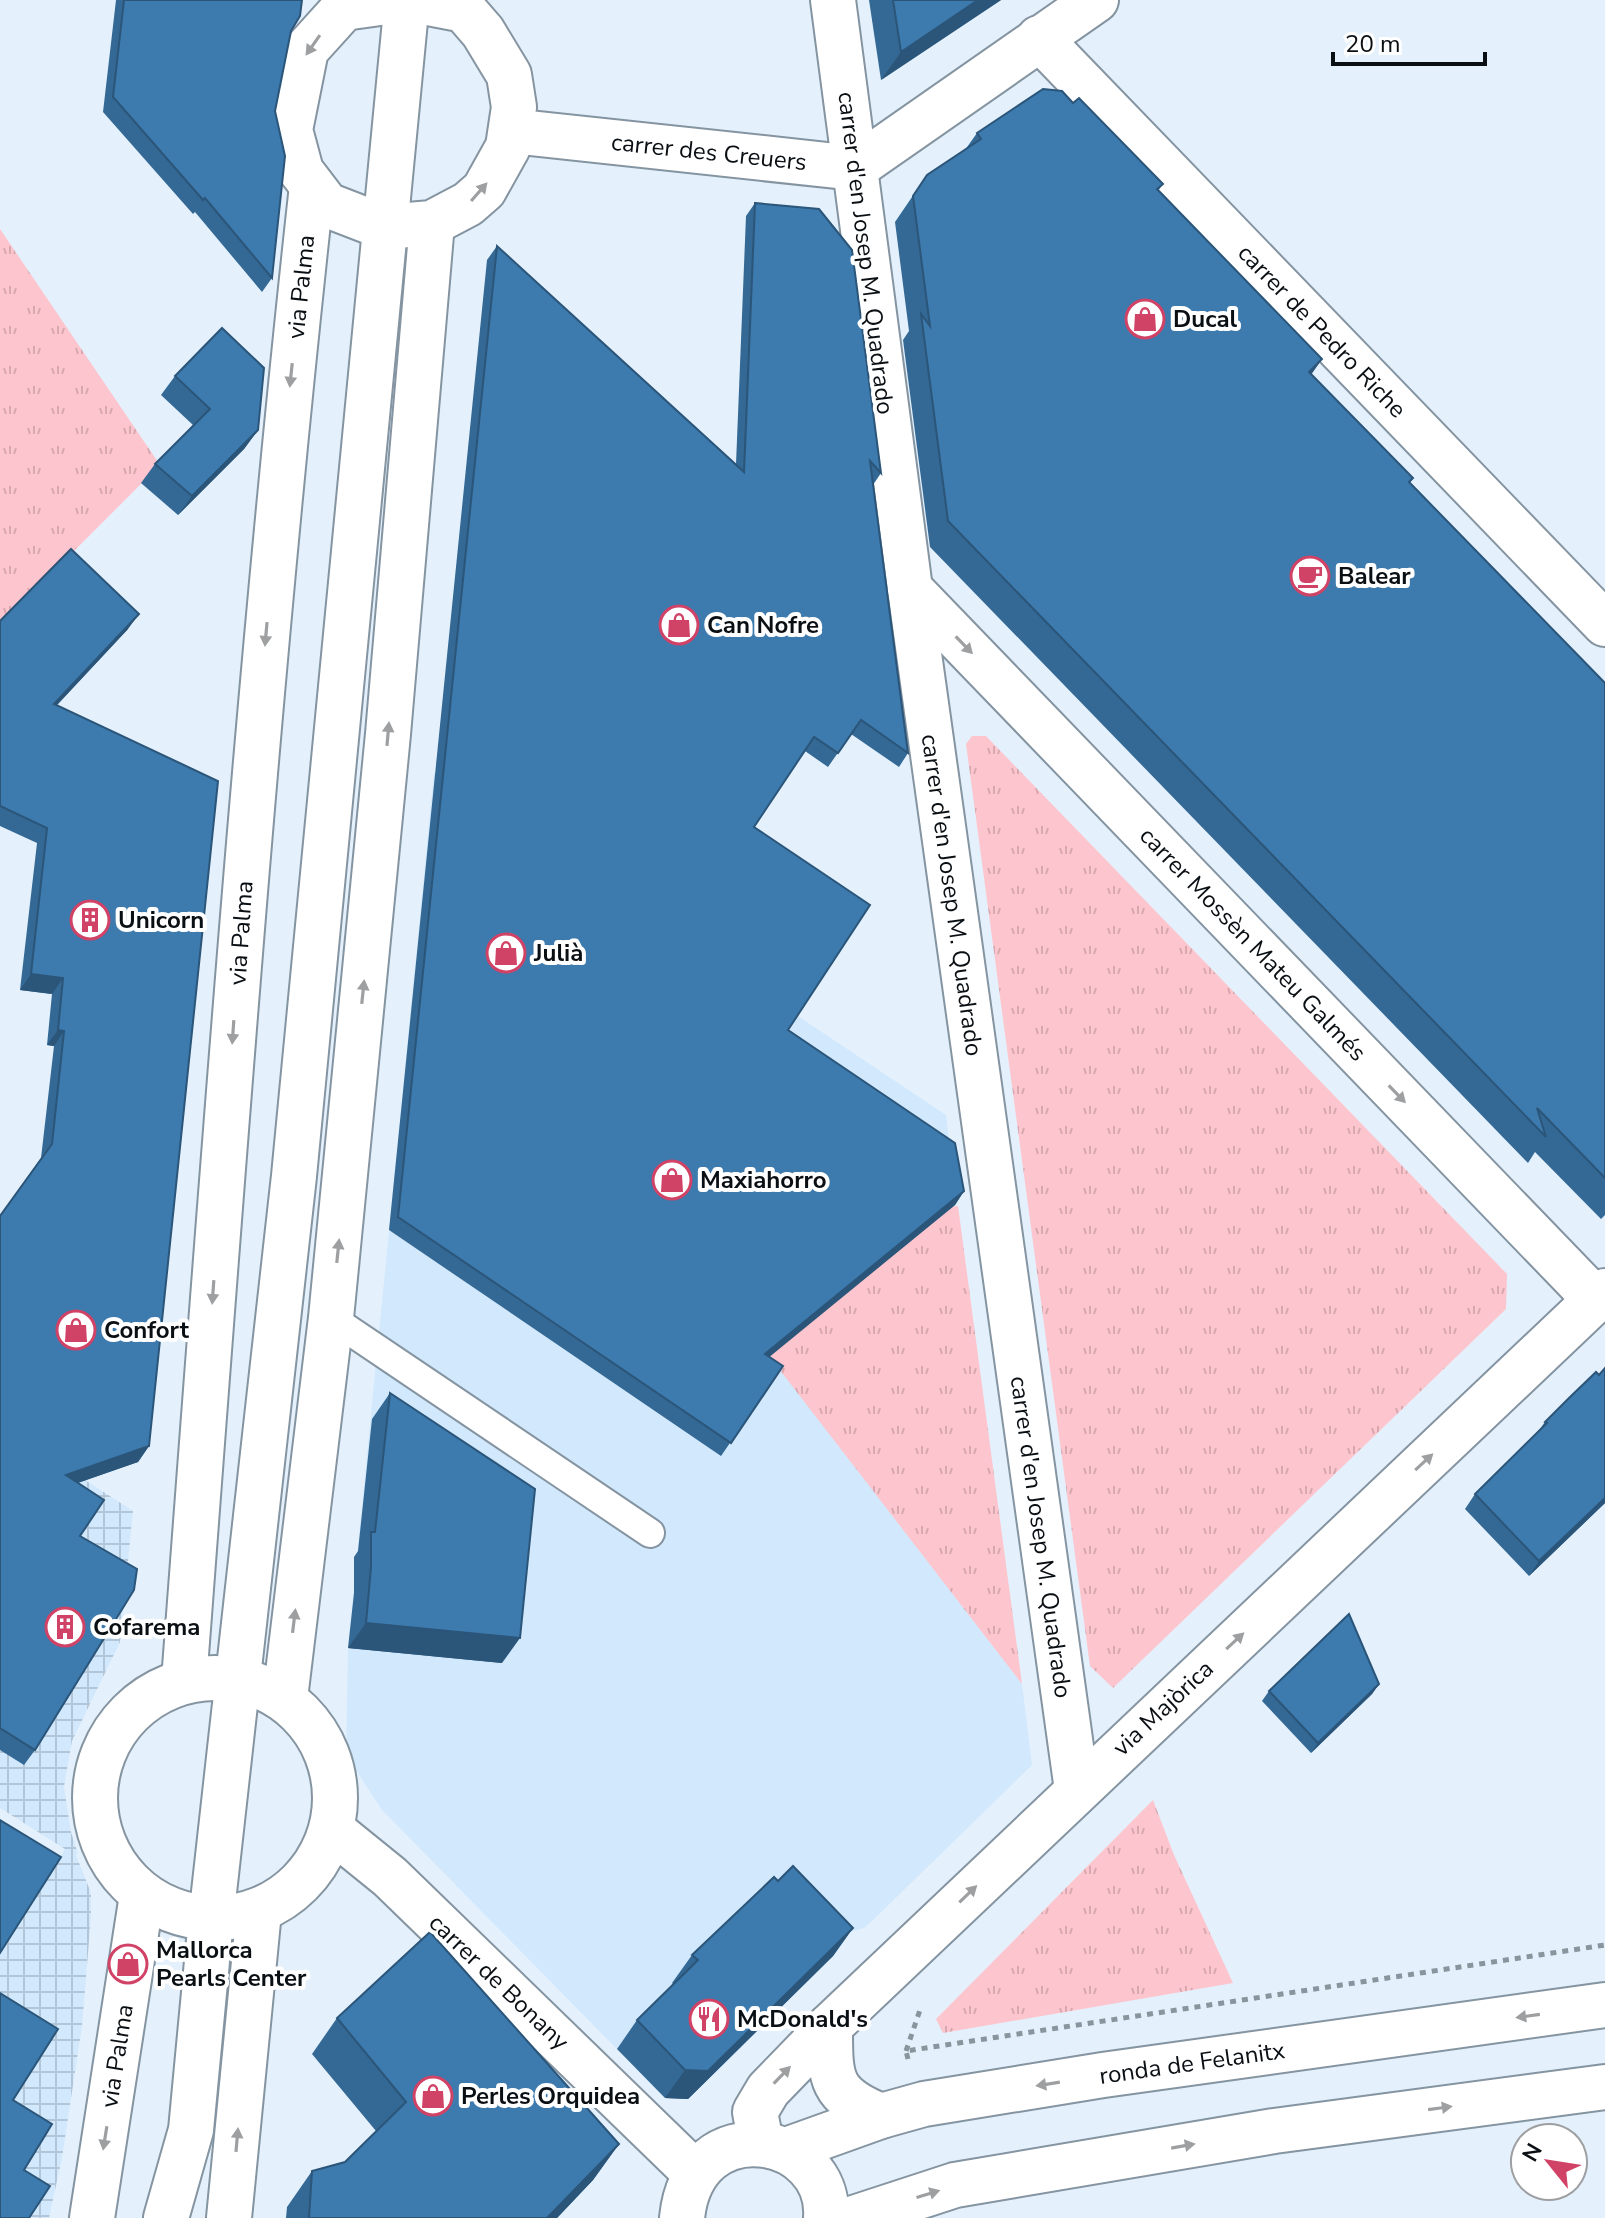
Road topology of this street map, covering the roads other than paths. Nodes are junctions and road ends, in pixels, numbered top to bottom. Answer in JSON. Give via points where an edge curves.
{"nodes":[{"id":1,"x":401,"y":0,"type":"edge"},
{"id":2,"x":409,"y":0,"type":"edge"},
{"id":3,"x":833,"y":0,"type":"edge"},
{"id":4,"x":1096,"y":0,"type":"edge"},
{"id":5,"x":344,"y":4,"type":"edge"},
{"id":6,"x":464,"y":5,"type":"edge"},
{"id":7,"x":1039,"y":38,"type":"junction"},
{"id":8,"x":511,"y":131,"type":"junction"},
{"id":9,"x":855,"y":168,"type":"junction"},
{"id":10,"x":312,"y":186,"type":"junction"},
{"id":11,"x":432,"y":223,"type":"junction"},
{"id":12,"x":384,"y":227,"type":"junction"},
{"id":13,"x":910,"y":589,"type":"junction"},
{"id":14,"x":1605,"y":624,"type":"edge"},
{"id":15,"x":1600,"y":1296,"type":"edge"},
{"id":16,"x":331,"y":1318,"type":"junction"},
{"id":17,"x":650,"y":1533,"type":"dead end"},
{"id":18,"x":239,"y":1679,"type":"junction"},
{"id":19,"x":184,"y":1681,"type":"junction"},
{"id":20,"x":285,"y":1698,"type":"junction"},
{"id":21,"x":1077,"y":1790,"type":"junction"},
{"id":22,"x":332,"y":1830,"type":"junction"},
{"id":23,"x":142,"y":1895,"type":"junction"},
{"id":24,"x":259,"y":1911,"type":"junction"},
{"id":25,"x":211,"y":1919,"type":"junction"},
{"id":26,"x":1605,"y":2005,"type":"edge"},
{"id":27,"x":830,"y":2026,"type":"junction"},
{"id":28,"x":1605,"y":2087,"type":"edge"},
{"id":29,"x":881,"y":2116,"type":"junction"},
{"id":30,"x":774,"y":2147,"type":"junction"},
{"id":31,"x":680,"y":2201,"type":"edge"},
{"id":32,"x":92,"y":2218,"type":"edge"},
{"id":33,"x":166,"y":2218,"type":"edge"},
{"id":34,"x":229,"y":2218,"type":"edge"},
{"id":35,"x":826,"y":2218,"type":"edge"},
{"id":36,"x":854,"y":2218,"type":"edge"}],
"edges":[{"from":1,"to":5,"type":"street"},
{"from":2,"to":6,"type":"street"},
{"from":2,"to":12,"type":"street"},
{"from":3,"to":9,"type":"street","name":"carrer d'en Josep M. Quadrado"},
{"from":4,"to":7,"type":"street"},
{"from":5,"to":10,"type":"street","one_way":true,"via":[[306,50],[290,130],[301,171]]},
{"from":6,"to":8,"type":"street","via":[[509,75]]},
{"from":7,"to":9,"type":"street"},
{"from":7,"to":14,"type":"street","name":"carrer de Pedro Riche"},
{"from":8,"to":9,"type":"street","name":"carrer des Creuers"},
{"from":11,"to":8,"type":"street","one_way":true,"via":[[484,190]]},
{"from":9,"to":13,"type":"street","name":"carrer d'en Josep M. Quadrado"},
{"from":10,"to":12,"type":"street","via":[[327,205]]},
{"from":10,"to":19,"type":"street","name":"via Palma","one_way":true,"via":[[248,831]]},
{"from":11,"to":12,"type":"street"},
{"from":16,"to":11,"type":"street","one_way":true},
{"from":12,"to":18,"type":"street","via":[[296,1160]]},
{"from":13,"to":15,"type":"street","name":"carrer Mossèn Mateu Galmés","one_way":true},
{"from":13,"to":21,"type":"street","name":"carrer d'en Josep M. Quadrado"},
{"from":21,"to":15,"type":"street","name":"via Majòrica","one_way":true},
{"from":16,"to":17,"type":"lane"},
{"from":20,"to":16,"type":"street","one_way":true},
{"from":18,"to":19,"type":"street","via":[[211,1676]]},
{"from":18,"to":20,"type":"street"},
{"from":18,"to":25,"type":"street"},
{"from":19,"to":23,"type":"street","via":[[149,1697],[120,1723],[102,1756],[95,1794],[99,1832],[115,1866]]},
{"from":20,"to":22,"type":"street","via":[[311,1723],[329,1756],[336,1793]]},
{"from":27,"to":21,"type":"street","name":"via Majòrica","one_way":true},
{"from":22,"to":24,"type":"street","via":[[316,1864],[291,1892]]},
{"from":22,"to":31,"type":"street","name":"carrer de Bonany","via":[[390,1877]]},
{"from":23,"to":25,"type":"street","via":[[175,1912]]},
{"from":23,"to":32,"type":"street","name":"via Palma","one_way":true},
{"from":24,"to":25,"type":"street"},
{"from":34,"to":24,"type":"street","one_way":true},
{"from":25,"to":33,"type":"street","via":[[191,2130]]},
{"from":26,"to":29,"type":"street","name":"ronda de Felanitx","one_way":true,"via":[[1103,2075]]},
{"from":27,"to":29,"type":"street","via":[[831,2065],[841,2093]]},
{"from":30,"to":27,"type":"street","name":"via Majòrica","one_way":true,"via":[[757,2129],[755,2112],[768,2090]]},
{"from":36,"to":28,"type":"street","one_way":true,"via":[[955,2185],[1274,2131]]},
{"from":29,"to":30,"type":"street","name":"ronda de Felanitx"},
{"from":30,"to":31,"type":"street","name":"ronda de Felanitx","via":[[736,2145],[713,2156]]},
{"from":30,"to":35,"type":"street","via":[[806,2164],[820,2186]]}]}
